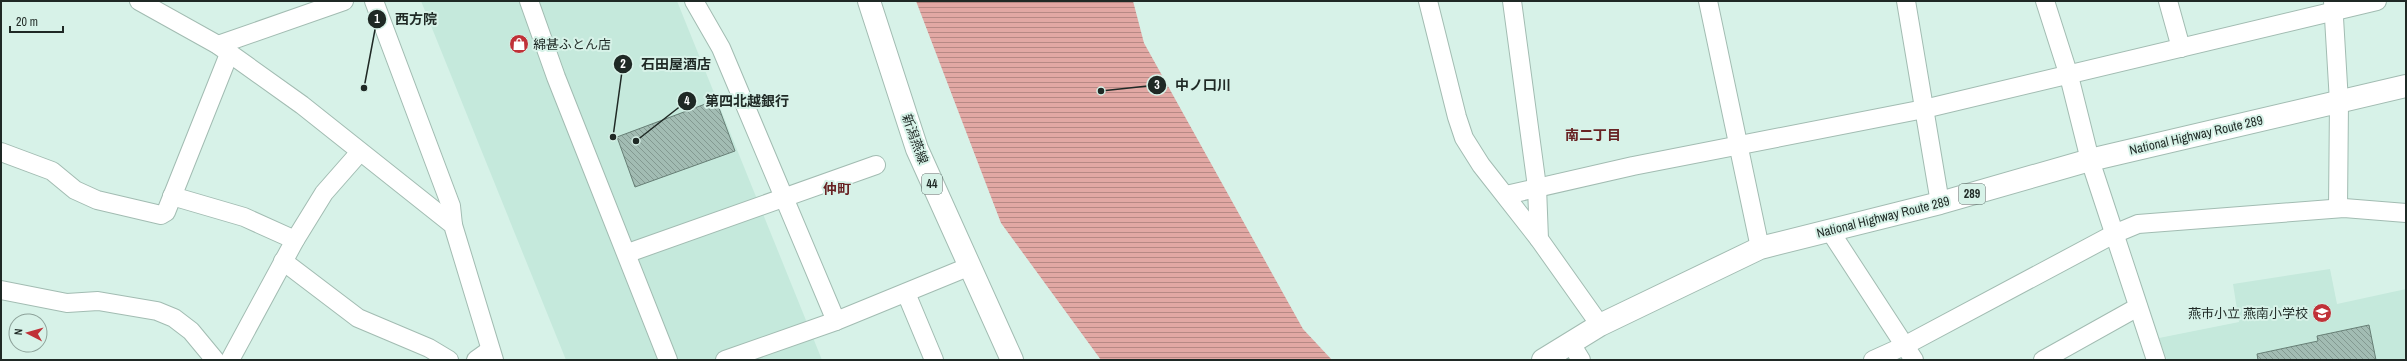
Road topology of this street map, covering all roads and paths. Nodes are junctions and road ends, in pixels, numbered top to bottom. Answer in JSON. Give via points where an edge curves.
{"nodes":[{"id":1,"x":139,"y":1,"type":"edge"},
{"id":2,"x":344,"y":1,"type":"edge"},
{"id":3,"x":374,"y":1,"type":"edge"},
{"id":4,"x":529,"y":1,"type":"edge"},
{"id":5,"x":694,"y":1,"type":"edge"},
{"id":6,"x":869,"y":1,"type":"edge"},
{"id":7,"x":1428,"y":1,"type":"edge"},
{"id":8,"x":1512,"y":1,"type":"edge"},
{"id":9,"x":1708,"y":1,"type":"edge"},
{"id":10,"x":1906,"y":1,"type":"edge"},
{"id":11,"x":2046,"y":1,"type":"edge"},
{"id":12,"x":2168,"y":1,"type":"edge"},
{"id":13,"x":2377,"y":1,"type":"edge"},
{"id":14,"x":2334,"y":6,"type":"edge"},
{"id":15,"x":2181,"y":48,"type":"junction"},
{"id":16,"x":224,"y":49,"type":"junction"},
{"id":17,"x":2069,"y":76,"type":"junction"},
{"id":18,"x":2406,"y":86,"type":"edge"},
{"id":19,"x":2339,"y":102,"type":"junction"},
{"id":20,"x":1924,"y":109,"type":"junction"},
{"id":21,"x":1739,"y":144,"type":"junction"},
{"id":22,"x":1,"y":152,"type":"edge"},
{"id":23,"x":360,"y":152,"type":"junction"},
{"id":24,"x":2090,"y":160,"type":"junction"},
{"id":25,"x":876,"y":165,"type":"dead end"},
{"id":26,"x":1537,"y":187,"type":"junction"},
{"id":27,"x":1506,"y":195,"type":"junction"},
{"id":28,"x":172,"y":196,"type":"junction"},
{"id":29,"x":783,"y":199,"type":"junction"},
{"id":30,"x":1940,"y":203,"type":"junction"},
{"id":31,"x":2338,"y":208,"type":"junction"},
{"id":32,"x":2406,"y":213,"type":"edge"},
{"id":33,"x":453,"y":225,"type":"junction"},
{"id":34,"x":1830,"y":231,"type":"junction"},
{"id":35,"x":2114,"y":234,"type":"junction"},
{"id":36,"x":1539,"y":239,"type":"junction"},
{"id":37,"x":295,"y":240,"type":"junction"},
{"id":38,"x":1760,"y":248,"type":"junction"},
{"id":39,"x":628,"y":253,"type":"junction"},
{"id":40,"x":283,"y":261,"type":"junction"},
{"id":41,"x":968,"y":267,"type":"junction"},
{"id":42,"x":1,"y":290,"type":"edge"},
{"id":43,"x":906,"y":293,"type":"junction"},
{"id":44,"x":2138,"y":307,"type":"junction"},
{"id":45,"x":836,"y":321,"type":"junction"},
{"id":46,"x":1600,"y":325,"type":"junction"},
{"id":47,"x":1556,"y":351,"type":"edge"},
{"id":48,"x":1909,"y":353,"type":"edge"},
{"id":49,"x":487,"y":357,"type":"edge"},
{"id":50,"x":215,"y":360,"type":"edge"},
{"id":51,"x":230,"y":360,"type":"edge"},
{"id":52,"x":450,"y":360,"type":"edge"},
{"id":53,"x":668,"y":360,"type":"edge"},
{"id":54,"x":725,"y":360,"type":"edge"},
{"id":55,"x":934,"y":360,"type":"edge"},
{"id":56,"x":1012,"y":360,"type":"edge"},
{"id":57,"x":1582,"y":360,"type":"edge"},
{"id":58,"x":1873,"y":360,"type":"edge"},
{"id":59,"x":2043,"y":360,"type":"edge"},
{"id":60,"x":2156,"y":360,"type":"edge"}],
"edges":[{"from":1,"to":16,"type":"street"},
{"from":2,"to":16,"type":"street"},
{"from":3,"to":33,"type":"street","via":[[451,206]]},
{"from":4,"to":39,"type":"street","via":[[556,77]]},
{"from":5,"to":29,"type":"street","via":[[721,48]]},
{"from":6,"to":41,"type":"main road","name":"新潟燕線","number":"44","via":[[917,149]]},
{"from":7,"to":27,"type":"street","via":[[1464,138],[1481,165]]},
{"from":8,"to":26,"type":"street"},
{"from":9,"to":21,"type":"street"},
{"from":10,"to":20,"type":"street"},
{"from":11,"to":17,"type":"street"},
{"from":12,"to":15,"type":"street"},
{"from":13,"to":14,"type":"street"},
{"from":14,"to":15,"type":"street"},
{"from":14,"to":19,"type":"street"},
{"from":15,"to":17,"type":"street"},
{"from":16,"to":23,"type":"street","via":[[302,105]]},
{"from":16,"to":28,"type":"street"},
{"from":17,"to":20,"type":"street"},
{"from":17,"to":24,"type":"street"},
{"from":18,"to":19,"type":"main road","name":"National Highway Route 289","number":"289"},
{"from":19,"to":24,"type":"main road","name":"National Highway Route 289","number":"289"},
{"from":19,"to":31,"type":"street"},
{"from":20,"to":21,"type":"street"},
{"from":20,"to":30,"type":"street"},
{"from":21,"to":26,"type":"street"},
{"from":21,"to":38,"type":"street"},
{"from":22,"to":28,"type":"street","via":[[52,171],[75,190],[97,200],[161,215],[166,212]]},
{"from":23,"to":33,"type":"street"},
{"from":23,"to":37,"type":"street","via":[[324,193]]},
{"from":24,"to":30,"type":"main road","name":"National Highway Route 289","number":"289"},
{"from":24,"to":35,"type":"street"},
{"from":25,"to":29,"type":"street"},
{"from":26,"to":27,"type":"street"},
{"from":26,"to":36,"type":"street"},
{"from":27,"to":36,"type":"street"},
{"from":28,"to":37,"type":"street","via":[[244,217]]},
{"from":29,"to":39,"type":"street"},
{"from":29,"to":45,"type":"street"},
{"from":30,"to":34,"type":"main road","name":"National Highway Route 289","number":"289"},
{"from":31,"to":32,"type":"street"},
{"from":31,"to":35,"type":"street","via":[[2138,224]]},
{"from":33,"to":49,"type":"street"},
{"from":34,"to":38,"type":"main road","name":"National Highway Route 289","number":"289"},
{"from":34,"to":48,"type":"street"},
{"from":35,"to":44,"type":"street"},
{"from":35,"to":48,"type":"street"},
{"from":36,"to":46,"type":"street"},
{"from":37,"to":40,"type":"street"},
{"from":38,"to":46,"type":"main road","name":"National Highway Route 289","number":"289"},
{"from":39,"to":53,"type":"street"},
{"from":40,"to":51,"type":"street"},
{"from":40,"to":52,"type":"street","via":[[358,318],[429,348]]},
{"from":41,"to":43,"type":"street"},
{"from":41,"to":56,"type":"main road","name":"新潟燕線","number":"44"},
{"from":42,"to":50,"type":"street","via":[[67,303],[98,301],[157,311],[174,318],[191,331]]},
{"from":43,"to":45,"type":"street"},
{"from":43,"to":55,"type":"street"},
{"from":44,"to":59,"type":"street"},
{"from":44,"to":60,"type":"street"},
{"from":45,"to":54,"type":"street"},
{"from":46,"to":47,"type":"main road","name":"National Highway Route 289","number":"289"},
{"from":47,"to":57,"type":"street"},
{"from":48,"to":58,"type":"street"}]}
